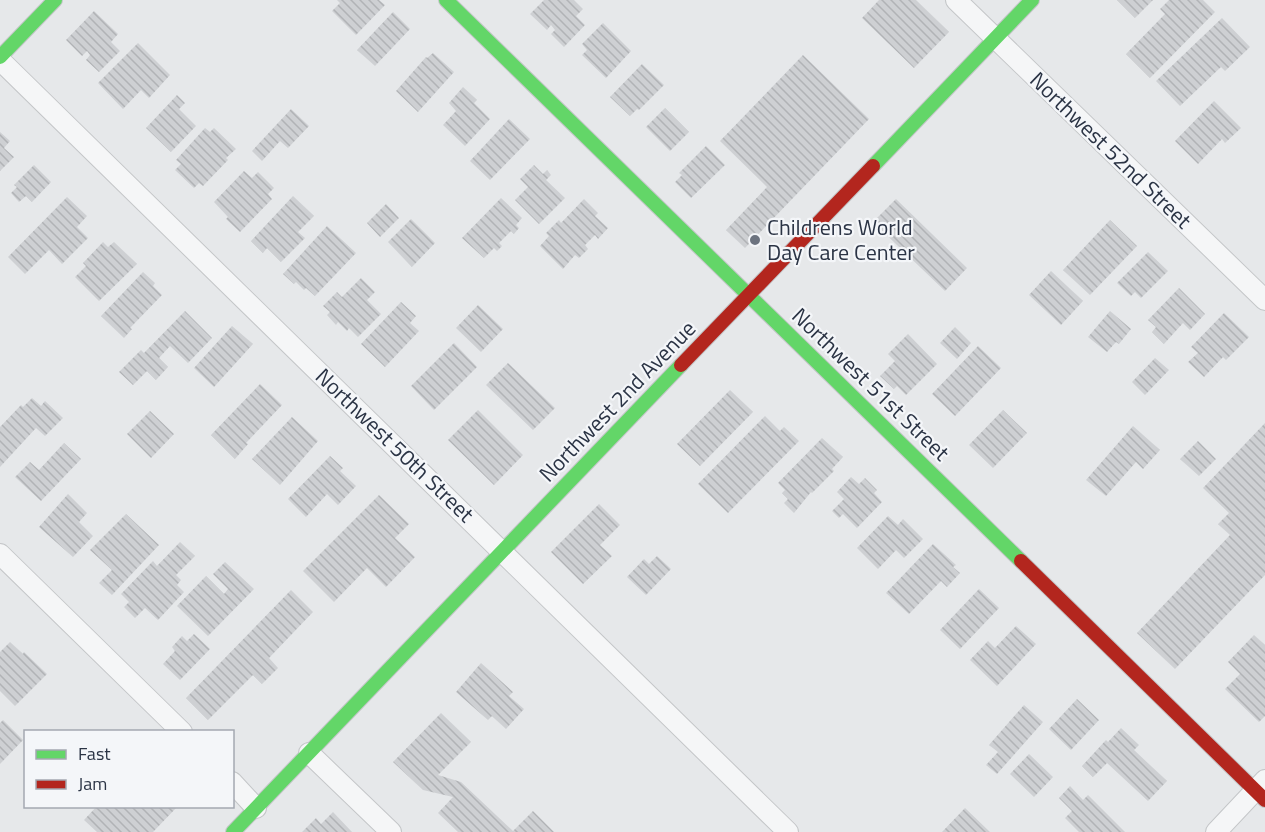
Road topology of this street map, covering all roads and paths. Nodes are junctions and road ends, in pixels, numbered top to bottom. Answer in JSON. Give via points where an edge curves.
{"nodes":[{"id":1,"x":55,"y":0,"type":"edge"},
{"id":2,"x":446,"y":0,"type":"edge"},
{"id":3,"x":956,"y":0,"type":"edge"},
{"id":4,"x":1032,"y":0,"type":"edge"},
{"id":5,"x":995,"y":38,"type":"junction"},
{"id":6,"x":0,"y":58,"type":"edge"},
{"id":7,"x":750,"y":295,"type":"junction"},
{"id":8,"x":1265,"y":300,"type":"edge"},
{"id":9,"x":503,"y":550,"type":"junction"},
{"id":10,"x":0,"y":554,"type":"edge"},
{"id":11,"x":180,"y":730,"type":"edge"},
{"id":12,"x":309,"y":753,"type":"junction"},
{"id":13,"x":234,"y":784,"type":"edge"},
{"id":14,"x":1262,"y":790,"type":"edge"},
{"id":15,"x":256,"y":808,"type":"junction"},
{"id":16,"x":233,"y":832,"type":"edge"},
{"id":17,"x":391,"y":832,"type":"edge"},
{"id":18,"x":788,"y":832,"type":"edge"},
{"id":19,"x":1216,"y":832,"type":"edge"}],
"edges":[{"from":1,"to":6,"type":"street"},
{"from":2,"to":7,"type":"street","name":"Northwest 51st Street"},
{"from":3,"to":5,"type":"street","name":"Northwest 52nd Street"},
{"from":4,"to":5,"type":"street","name":"Northwest 2nd Avenue"},
{"from":5,"to":7,"type":"street","name":"Northwest 2nd Avenue"},
{"from":5,"to":8,"type":"street","name":"Northwest 52nd Street"},
{"from":6,"to":9,"type":"street","name":"Northwest 50th Street"},
{"from":7,"to":9,"type":"street","name":"Northwest 2nd Avenue"},
{"from":7,"to":14,"type":"street","name":"Northwest 51st Street"},
{"from":9,"to":12,"type":"street","name":"Northwest 2nd Avenue"},
{"from":9,"to":18,"type":"street","name":"Northwest 50th Street"},
{"from":10,"to":11,"type":"street"},
{"from":12,"to":15,"type":"street","name":"Northwest 2nd Avenue"},
{"from":12,"to":17,"type":"street"},
{"from":13,"to":15,"type":"street"},
{"from":14,"to":19,"type":"street"},
{"from":15,"to":16,"type":"street","name":"Northwest 2nd Avenue"}]}
